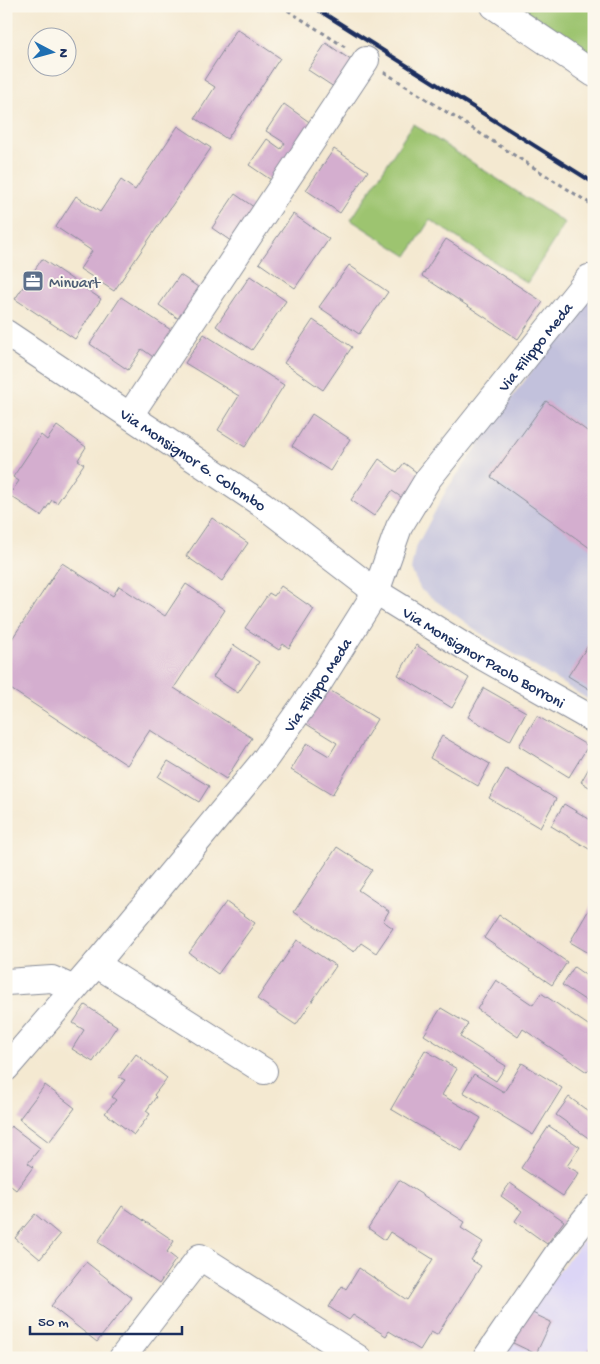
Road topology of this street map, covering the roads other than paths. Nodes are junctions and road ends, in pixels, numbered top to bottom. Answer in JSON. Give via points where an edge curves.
{"nodes":[{"id":1,"x":494,"y":6,"type":"edge"},
{"id":2,"x":366,"y":60,"type":"road end"},
{"id":3,"x":594,"y":74,"type":"edge"},
{"id":4,"x":589,"y":278,"type":"dead end"},
{"id":5,"x":6,"y":333,"type":"edge"},
{"id":6,"x":130,"y":415,"type":"junction"},
{"id":7,"x":376,"y":592,"type":"junction"},
{"id":8,"x":594,"y":720,"type":"edge"},
{"id":9,"x":96,"y":964,"type":"junction"},
{"id":10,"x":6,"y":982,"type":"edge"},
{"id":11,"x":74,"y":989,"type":"junction"},
{"id":12,"x":6,"y":1068,"type":"edge"},
{"id":13,"x":264,"y":1071,"type":"dead end"},
{"id":14,"x":594,"y":1208,"type":"edge"},
{"id":15,"x":122,"y":1358,"type":"edge"},
{"id":16,"x":358,"y":1358,"type":"edge"},
{"id":17,"x":486,"y":1358,"type":"edge"}],
"edges":[{"from":1,"to":3,"type":"street"},
{"from":2,"to":6,"type":"street"},
{"from":4,"to":7,"type":"street","name":"Via Filippo Meda","via":[[428,479],[400,528]]},
{"from":5,"to":6,"type":"street","name":"Via Monsignor G. Colombo"},
{"from":6,"to":7,"type":"street","name":"Via Monsignor G. Colombo","via":[[263,504]]},
{"from":7,"to":8,"type":"street","name":"Via Monsignor Paolo Borroni"},
{"from":7,"to":9,"type":"street","name":"Via Filippo Meda","via":[[263,762]]},
{"from":9,"to":11,"type":"street","name":"Via Filippo Meda"},
{"from":9,"to":13,"type":"street"},
{"from":10,"to":11,"type":"street","via":[[52,980]]},
{"from":11,"to":12,"type":"street","name":"Via Filippo Meda"},
{"from":14,"to":17,"type":"street","via":[[558,1253]]},
{"from":15,"to":16,"type":"street","via":[[200,1258]]}]}
